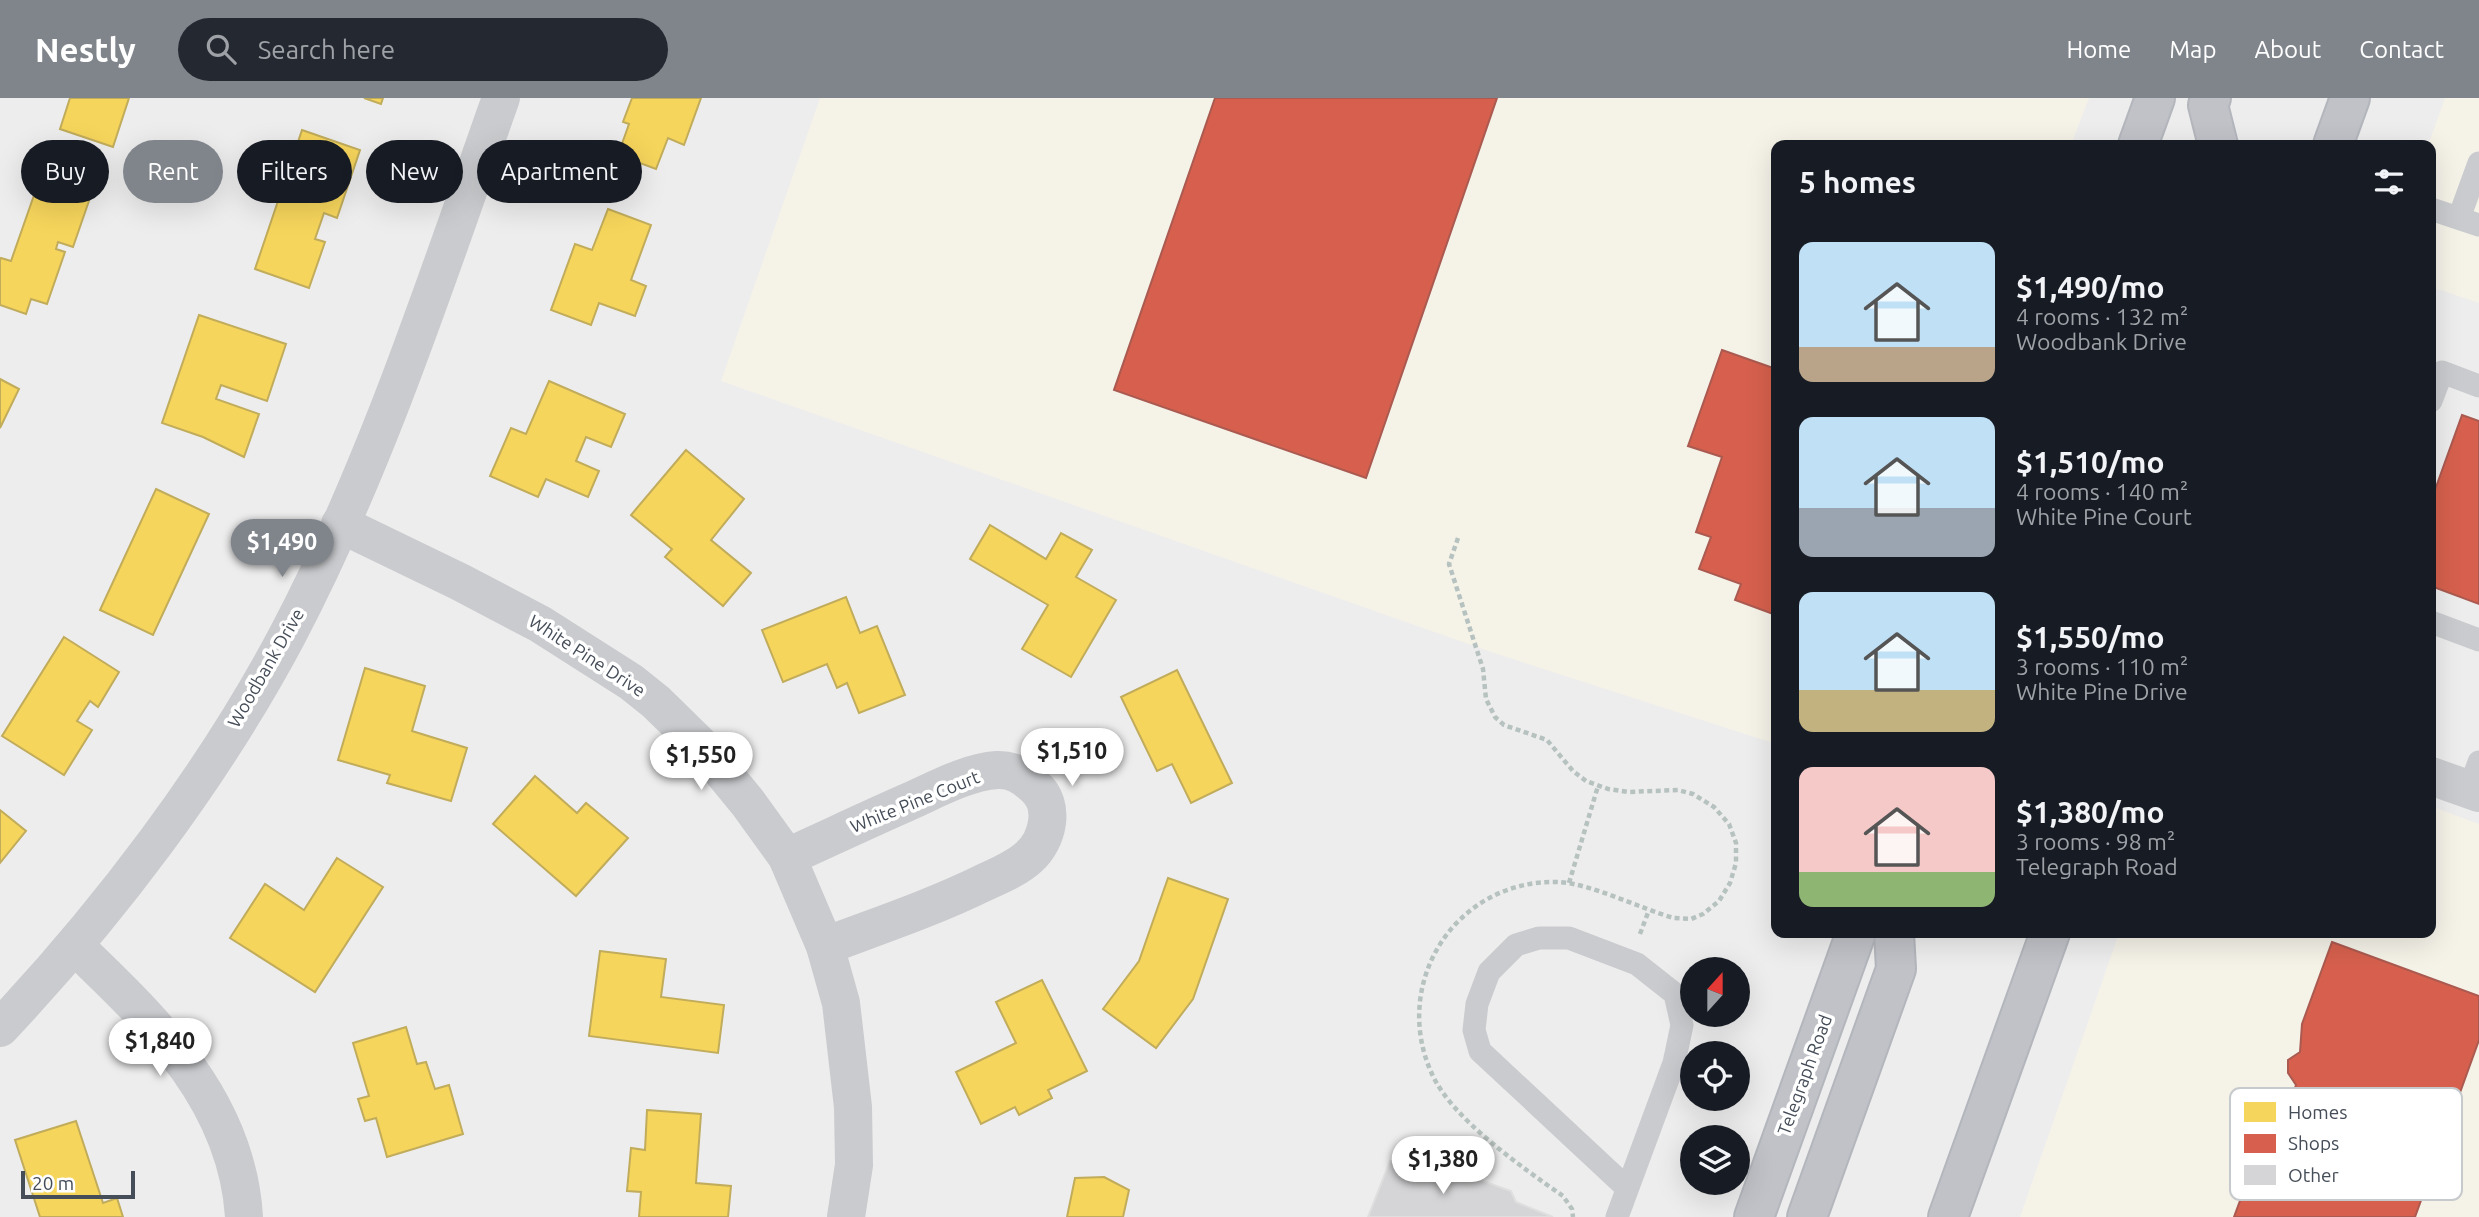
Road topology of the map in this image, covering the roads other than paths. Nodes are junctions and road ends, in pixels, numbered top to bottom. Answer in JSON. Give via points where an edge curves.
{"nodes":[{"id":1,"x":500,"y":98,"type":"edge"},
{"id":2,"x":2155,"y":98,"type":"edge"},
{"id":3,"x":2211,"y":98,"type":"edge"},
{"id":4,"x":2350,"y":98,"type":"edge"},
{"id":5,"x":2140,"y":140,"type":"edge"},
{"id":6,"x":2217,"y":140,"type":"edge"},
{"id":7,"x":2335,"y":140,"type":"edge"},
{"id":8,"x":2479,"y":163,"type":"edge"},
{"id":9,"x":2436,"y":211,"type":"edge"},
{"id":10,"x":2469,"y":221,"type":"edge"},
{"id":11,"x":2479,"y":386,"type":"edge"},
{"id":12,"x":2436,"y":388,"type":"edge"},
{"id":13,"x":340,"y":524,"type":"junction"},
{"id":14,"x":2436,"y":624,"type":"edge"},
{"id":15,"x":2479,"y":640,"type":"edge"},
{"id":16,"x":2436,"y":777,"type":"edge"},
{"id":17,"x":2476,"y":782,"type":"edge"},
{"id":18,"x":787,"y":857,"type":"junction"},
{"id":19,"x":1854,"y":938,"type":"edge"},
{"id":20,"x":1894,"y":938,"type":"edge"},
{"id":21,"x":2048,"y":938,"type":"edge"},
{"id":22,"x":75,"y":946,"type":"junction"},
{"id":23,"x":825,"y":946,"type":"junction"},
{"id":24,"x":0,"y":1028,"type":"edge"},
{"id":25,"x":1627,"y":1188,"type":"junction"},
{"id":26,"x":244,"y":1217,"type":"edge"},
{"id":27,"x":846,"y":1217,"type":"edge"},
{"id":28,"x":1617,"y":1217,"type":"edge"},
{"id":29,"x":1754,"y":1217,"type":"edge"},
{"id":30,"x":1807,"y":1217,"type":"edge"},
{"id":31,"x":1948,"y":1217,"type":"edge"}],
"edges":[{"from":1,"to":13,"type":"street","name":"Woodbank Drive","via":[[367,464]]},
{"from":2,"to":5,"type":"highway"},
{"from":3,"to":6,"type":"highway","via":[[2208,105]]},
{"from":4,"to":7,"type":"highway"},
{"from":8,"to":10,"type":"lane"},
{"from":9,"to":10,"type":"lane"},
{"from":11,"to":12,"type":"lane","via":[[2442,372]]},
{"from":13,"to":18,"type":"street","name":"White Pine Drive","via":[[518,612],[631,682],[703,748]]},
{"from":13,"to":22,"type":"street","name":"Woodbank Drive","via":[[286,638],[214,757]]},
{"from":14,"to":15,"type":"lane"},
{"from":16,"to":17,"type":"street"},
{"from":18,"to":23,"type":"street","name":"White Pine Drive"},
{"from":18,"to":23,"type":"street","name":"White Pine Court","via":[[965,778],[998,770],[1027,780],[1040,791],[1047,806],[1042,839],[1030,857],[1008,871]]},
{"from":19,"to":29,"type":"highway","name":"Telegraph Road"},
{"from":20,"to":30,"type":"highway","via":[[1896,969]]},
{"from":21,"to":31,"type":"highway"},
{"from":22,"to":24,"type":"street","name":"Woodbank Drive"},
{"from":22,"to":26,"type":"street","via":[[164,1035],[193,1073],[229,1146],[243,1191]]},
{"from":23,"to":27,"type":"street","name":"White Pine Drive","via":[[841,1003],[853,1107],[854,1166]]},
{"from":25,"to":25,"type":"lane","via":[[1674,1063],[1682,1025],[1675,994],[1637,964],[1569,938],[1539,938],[1516,945],[1489,972],[1477,1004],[1474,1030],[1480,1051]]},
{"from":25,"to":28,"type":"lane"}]}
